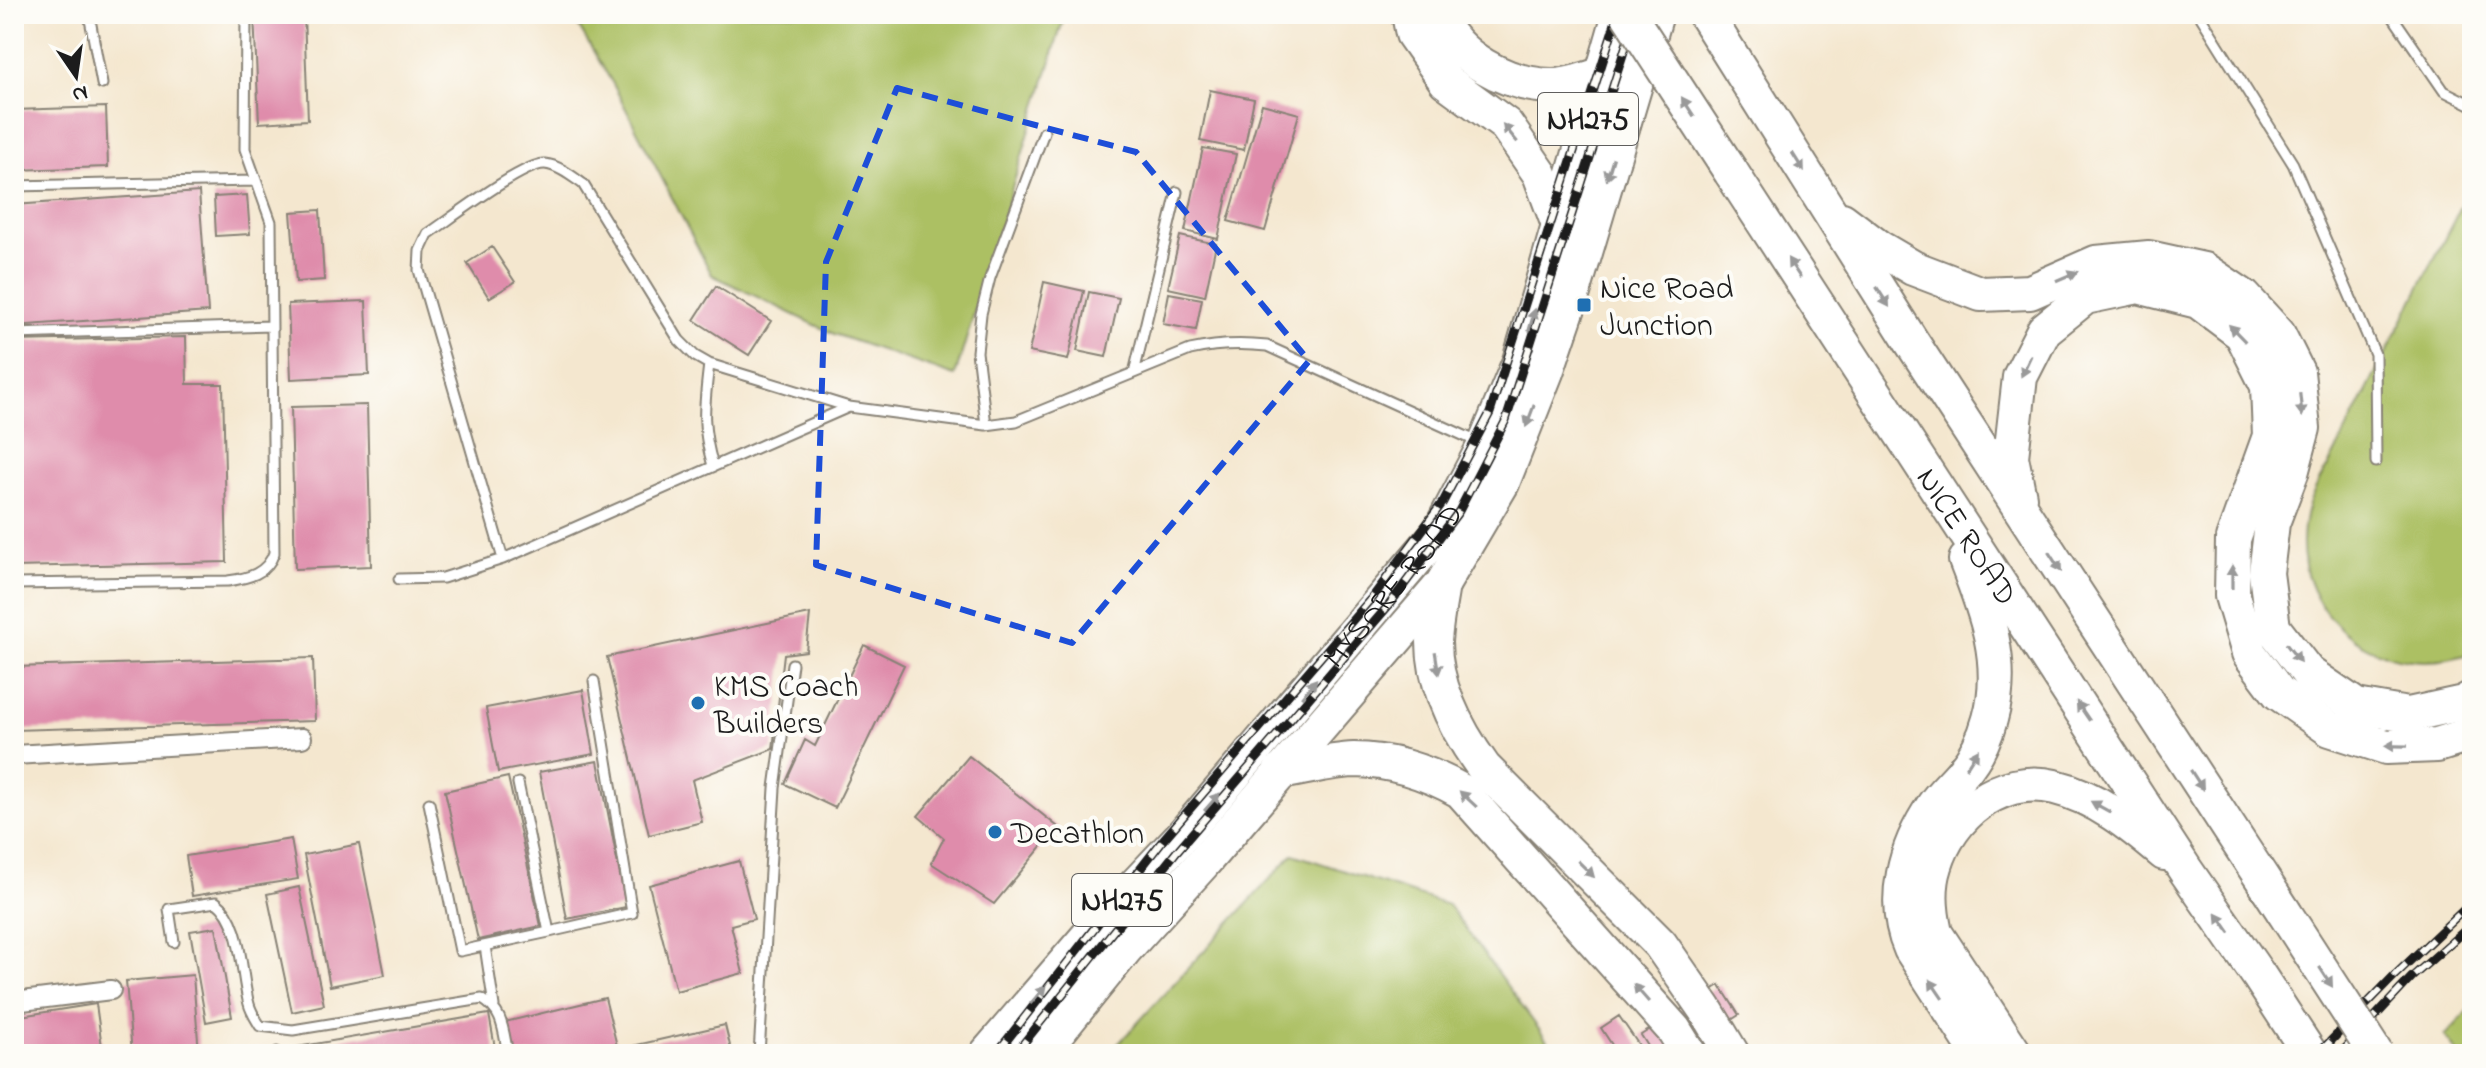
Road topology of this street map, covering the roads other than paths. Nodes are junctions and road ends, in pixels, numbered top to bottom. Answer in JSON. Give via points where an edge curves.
{"nodes":[{"id":1,"x":89,"y":14,"type":"edge"},
{"id":2,"x":246,"y":14,"type":"edge"},
{"id":3,"x":1409,"y":14,"type":"edge"},
{"id":4,"x":1437,"y":14,"type":"edge"},
{"id":5,"x":1620,"y":14,"type":"edge"},
{"id":6,"x":1628,"y":14,"type":"edge"},
{"id":7,"x":1656,"y":14,"type":"edge"},
{"id":8,"x":1705,"y":14,"type":"edge"},
{"id":9,"x":2199,"y":14,"type":"edge"},
{"id":10,"x":2391,"y":14,"type":"edge"},
{"id":11,"x":1600,"y":75,"type":"junction"},
{"id":12,"x":102,"y":84,"type":"dead end"},
{"id":13,"x":2472,"y":105,"type":"edge"},
{"id":14,"x":1044,"y":132,"type":"dead end"},
{"id":15,"x":254,"y":181,"type":"junction"},
{"id":16,"x":14,"y":186,"type":"edge"},
{"id":17,"x":1177,"y":192,"type":"dead end"},
{"id":18,"x":1826,"y":208,"type":"junction"},
{"id":19,"x":1559,"y":225,"type":"junction"},
{"id":20,"x":272,"y":326,"type":"junction"},
{"id":21,"x":14,"y":334,"type":"edge"},
{"id":22,"x":709,"y":364,"type":"junction"},
{"id":23,"x":1134,"y":373,"type":"junction"},
{"id":24,"x":849,"y":407,"type":"junction"},
{"id":25,"x":986,"y":425,"type":"junction"},
{"id":26,"x":1485,"y":445,"type":"junction"},
{"id":27,"x":2376,"y":462,"type":"dead end"},
{"id":28,"x":713,"y":466,"type":"junction"},
{"id":29,"x":1944,"y":503,"type":"junction"},
{"id":30,"x":2021,"y":510,"type":"junction"},
{"id":31,"x":503,"y":559,"type":"junction"},
{"id":32,"x":399,"y":579,"type":"dead end"},
{"id":33,"x":14,"y":584,"type":"edge"},
{"id":34,"x":1442,"y":585,"type":"junction"},
{"id":35,"x":792,"y":664,"type":"dead end"},
{"id":36,"x":594,"y":681,"type":"dead end"},
{"id":37,"x":2472,"y":698,"type":"edge"},
{"id":38,"x":2472,"y":734,"type":"edge"},
{"id":39,"x":302,"y":738,"type":"dead end"},
{"id":40,"x":14,"y":755,"type":"edge"},
{"id":41,"x":1270,"y":760,"type":"junction"},
{"id":42,"x":518,"y":783,"type":"dead end"},
{"id":43,"x":429,"y":803,"type":"dead end"},
{"id":44,"x":2186,"y":871,"type":"junction"},
{"id":45,"x":549,"y":932,"type":"junction"},
{"id":46,"x":174,"y":942,"type":"dead end"},
{"id":47,"x":485,"y":946,"type":"junction"},
{"id":48,"x":111,"y":990,"type":"dead end"},
{"id":49,"x":14,"y":1002,"type":"edge"},
{"id":50,"x":494,"y":1006,"type":"junction"},
{"id":51,"x":508,"y":1054,"type":"edge"},
{"id":52,"x":759,"y":1054,"type":"edge"},
{"id":53,"x":987,"y":1054,"type":"edge"},
{"id":54,"x":1040,"y":1054,"type":"edge"},
{"id":55,"x":1689,"y":1054,"type":"edge"},
{"id":56,"x":1732,"y":1054,"type":"edge"},
{"id":57,"x":1979,"y":1054,"type":"edge"},
{"id":58,"x":2015,"y":1054,"type":"edge"},
{"id":59,"x":2310,"y":1054,"type":"edge"},
{"id":60,"x":2376,"y":1054,"type":"edge"}],
"edges":[{"from":1,"to":12,"type":"lane"},
{"from":2,"to":15,"type":"lane","via":[[245,149]]},
{"from":19,"to":3,"type":"highway","one_way":true,"via":[[1540,174],[1506,125],[1446,81],[1413,34]]},
{"from":4,"to":11,"type":"highway","via":[[1471,57],[1509,77],[1553,86]]},
{"from":5,"to":11,"type":"highway","name":"MYSORE ROAD","number":"NH275"},
{"from":29,"to":6,"type":"highway","name":"NICE ROAD","one_way":true,"bridge":true},
{"from":7,"to":34,"type":"highway","name":"MYSORE ROAD","number":"NH275","one_way":true,"via":[[1572,296],[1532,410],[1502,483]]},
{"from":8,"to":18,"type":"highway","name":"NICE ROAD","one_way":true},
{"from":9,"to":27,"type":"lane","via":[[2293,164],[2375,354]]},
{"from":10,"to":13,"type":"lane","via":[[2444,91]]},
{"from":11,"to":19,"type":"highway","name":"MYSORE ROAD","number":"NH275"},
{"from":14,"to":25,"type":"lane","via":[[981,314],[977,352]]},
{"from":15,"to":16,"type":"lane"},
{"from":15,"to":20,"type":"lane","via":[[271,222]]},
{"from":17,"to":23,"type":"lane"},
{"from":18,"to":30,"type":"highway","name":"NICE ROAD","one_way":true},
{"from":18,"to":37,"type":"highway","one_way":true,"via":[[1913,268],[1981,294],[2030,292],[2096,263],[2149,258],[2204,270],[2244,297],[2278,334],[2297,372],[2303,428],[2272,523],[2266,573],[2273,628],[2308,673],[2356,706],[2408,715]]},
{"from":26,"to":19,"type":"highway","name":"MYSORE ROAD","number":"NH275","one_way":true,"via":[[1520,361]]},
{"from":20,"to":21,"type":"lane"},
{"from":20,"to":33,"type":"lane","via":[[274,553],[266,568],[228,581]]},
{"from":22,"to":24,"type":"lane"},
{"from":22,"to":28,"type":"lane","via":[[703,419]]},
{"from":22,"to":31,"type":"lane","via":[[679,340],[583,184],[566,172],[545,164],[524,170],[428,234],[419,270]]},
{"from":23,"to":25,"type":"lane","via":[[1016,421]]},
{"from":23,"to":26,"type":"lane","via":[[1216,344],[1267,346]]},
{"from":24,"to":25,"type":"lane"},
{"from":24,"to":28,"type":"lane"},
{"from":41,"to":26,"type":"highway","name":"MYSORE ROAD","number":"NH275","one_way":true,"via":[[1440,531]]},
{"from":28,"to":31,"type":"lane"},
{"from":44,"to":29,"type":"highway","name":"NICE ROAD","one_way":true},
{"from":57,"to":29,"type":"highway","one_way":true,"via":[[1911,949],[1901,903],[1915,836],[1979,747],[1996,687],[1989,622]]},
{"from":38,"to":30,"type":"highway","one_way":true,"via":[[2437,745],[2386,747],[2330,729],[2279,693],[2249,653],[2232,596],[2233,539],[2270,436],[2268,386],[2242,334],[2198,301],[2138,286],[2085,297],[2044,330],[2020,377],[2011,457]]},
{"from":30,"to":60,"type":"highway","name":"NICE ROAD","one_way":true,"bridge":true},
{"from":31,"to":32,"type":"lane","via":[[443,578]]},
{"from":34,"to":41,"type":"highway","name":"MYSORE ROAD","number":"NH275"},
{"from":34,"to":56,"type":"highway","one_way":true,"via":[[1434,643],[1449,710],[1463,739],[1484,768],[1660,944]]},
{"from":35,"to":52,"type":"lane","via":[[775,788]]},
{"from":36,"to":45,"type":"lane","via":[[632,913]]},
{"from":39,"to":40,"type":"street"},
{"from":53,"to":41,"type":"highway","name":"MYSORE ROAD","number":"NH275","one_way":true,"via":[[1183,835]]},
{"from":41,"to":54,"type":"highway","name":"MYSORE ROAD","number":"NH275","via":[[1203,863]]},
{"from":55,"to":41,"type":"highway","one_way":true,"via":[[1674,1030],[1461,791],[1389,764]]},
{"from":42,"to":45,"type":"lane"},
{"from":43,"to":47,"type":"lane","via":[[460,951]]},
{"from":44,"to":58,"type":"highway","one_way":true,"via":[[2118,817],[2053,787],[2008,787],[1965,814],[1934,868],[1931,914],[1951,960]]},
{"from":59,"to":44,"type":"highway","name":"NICE ROAD","one_way":true},
{"from":45,"to":47,"type":"lane"},
{"from":46,"to":50,"type":"lane","via":[[169,909],[216,902],[226,910],[249,1007],[260,1026],[293,1030],[482,999]]},
{"from":47,"to":50,"type":"lane"},
{"from":48,"to":49,"type":"street"},
{"from":50,"to":51,"type":"lane"}]}
